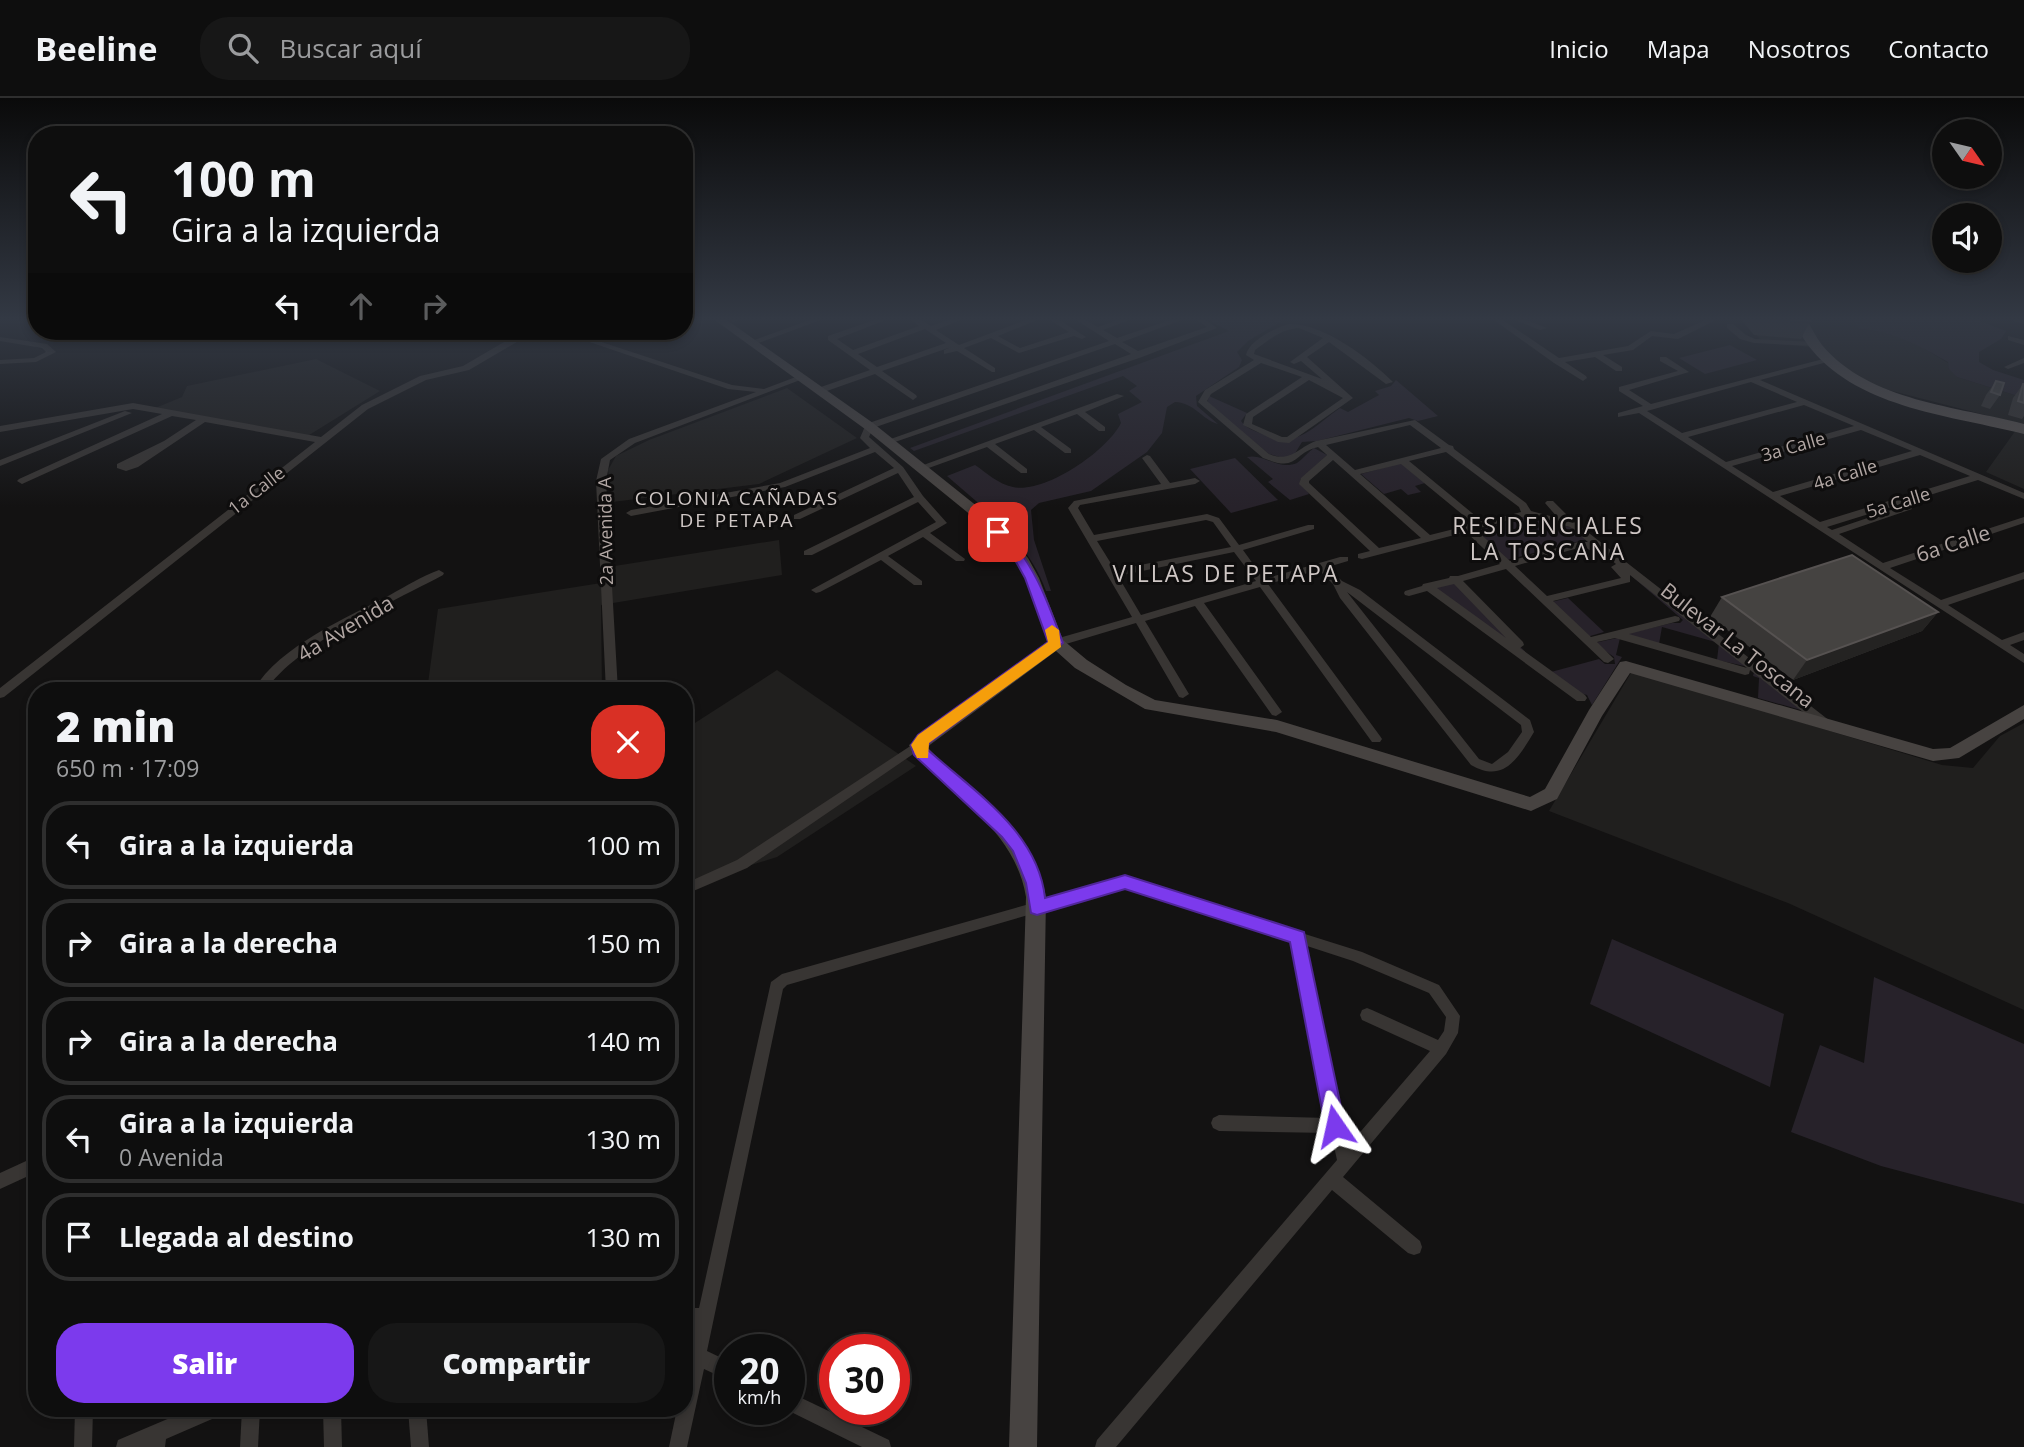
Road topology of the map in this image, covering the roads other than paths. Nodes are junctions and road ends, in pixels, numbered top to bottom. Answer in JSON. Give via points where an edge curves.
{"nodes":[{"id":1,"x":416,"y":381,"type":"edge"},
{"id":2,"x":713,"y":381,"type":"edge"},
{"id":3,"x":794,"y":381,"type":"edge"},
{"id":4,"x":809,"y":381,"type":"edge"},
{"id":5,"x":846,"y":381,"type":"edge"},
{"id":6,"x":891,"y":381,"type":"edge"},
{"id":7,"x":998,"y":381,"type":"edge"},
{"id":8,"x":1002,"y":381,"type":"edge"},
{"id":9,"x":1063,"y":381,"type":"edge"},
{"id":10,"x":1227,"y":381,"type":"edge"},
{"id":11,"x":1300,"y":381,"type":"edge"},
{"id":12,"x":1315,"y":381,"type":"edge"},
{"id":13,"x":1330,"y":381,"type":"edge"},
{"id":14,"x":1652,"y":381,"type":"edge"},
{"id":15,"x":1749,"y":381,"type":"edge"},
{"id":16,"x":1755,"y":381,"type":"edge"},
{"id":17,"x":1854,"y":381,"type":"edge"},
{"id":18,"x":821,"y":390,"type":"junction"},
{"id":19,"x":767,"y":391,"type":"junction"},
{"id":20,"x":1338,"y":391,"type":"junction"},
{"id":21,"x":1022,"y":395,"type":"junction"},
{"id":22,"x":1120,"y":396,"type":"dead end"},
{"id":23,"x":913,"y":397,"type":"dead end"},
{"id":24,"x":1806,"y":402,"type":"junction"},
{"id":25,"x":141,"y":408,"type":"junction"},
{"id":26,"x":1645,"y":409,"type":"junction"},
{"id":27,"x":1078,"y":411,"type":"junction"},
{"id":28,"x":172,"y":413,"type":"junction"},
{"id":29,"x":1620,"y":415,"type":"dead end"},
{"id":30,"x":203,"y":419,"type":"junction"},
{"id":31,"x":869,"y":426,"type":"junction"},
{"id":32,"x":1035,"y":426,"type":"junction"},
{"id":33,"x":1861,"y":427,"type":"junction"},
{"id":34,"x":0,"y":429,"type":"edge"},
{"id":35,"x":1102,"y":429,"type":"dead end"},
{"id":36,"x":2024,"y":429,"type":"edge"},
{"id":37,"x":1681,"y":436,"type":"junction"},
{"id":38,"x":321,"y":440,"type":"junction"},
{"id":39,"x":889,"y":441,"type":"junction"},
{"id":40,"x":988,"y":443,"type":"junction"},
{"id":41,"x":1320,"y":443,"type":"junction"},
{"id":42,"x":164,"y":444,"type":"dead end"},
{"id":43,"x":1450,"y":448,"type":"junction"},
{"id":44,"x":874,"y":449,"type":"junction"},
{"id":45,"x":1068,"y":451,"type":"dead end"},
{"id":46,"x":1919,"y":452,"type":"junction"},
{"id":47,"x":1333,"y":455,"type":"junction"},
{"id":48,"x":1147,"y":458,"type":"dead end"},
{"id":49,"x":1403,"y":461,"type":"junction"},
{"id":50,"x":0,"y":463,"type":"edge"},
{"id":51,"x":1725,"y":465,"type":"junction"},
{"id":52,"x":923,"y":467,"type":"junction"},
{"id":53,"x":900,"y":469,"type":"junction"},
{"id":54,"x":1024,"y":471,"type":"dead end"},
{"id":55,"x":1354,"y":473,"type":"junction"},
{"id":56,"x":1982,"y":479,"type":"junction"},
{"id":57,"x":22,"y":481,"type":"dead end"},
{"id":58,"x":1195,"y":481,"type":"dead end"},
{"id":59,"x":1167,"y":486,"type":"junction"},
{"id":60,"x":1771,"y":496,"type":"junction"},
{"id":61,"x":2024,"y":496,"type":"edge"},
{"id":62,"x":919,"y":498,"type":"junction"},
{"id":63,"x":1550,"y":503,"type":"dead end"},
{"id":64,"x":1525,"y":509,"type":"junction"},
{"id":65,"x":631,"y":513,"type":"dead end"},
{"id":66,"x":797,"y":517,"type":"dead end"},
{"id":67,"x":1563,"y":519,"type":"junction"},
{"id":68,"x":2024,"y":520,"type":"edge"},
{"id":69,"x":1474,"y":524,"type":"junction"},
{"id":70,"x":1818,"y":526,"type":"junction"},
{"id":71,"x":1311,"y":527,"type":"dead end"},
{"id":72,"x":925,"y":534,"type":"junction"},
{"id":73,"x":1830,"y":534,"type":"junction"},
{"id":74,"x":1426,"y":537,"type":"junction"},
{"id":75,"x":1090,"y":539,"type":"junction"},
{"id":76,"x":1236,"y":549,"type":"junction"},
{"id":77,"x":1376,"y":551,"type":"junction"},
{"id":78,"x":808,"y":553,"type":"dead end"},
{"id":79,"x":1362,"y":555,"type":"dead end"},
{"id":80,"x":882,"y":556,"type":"junction"},
{"id":81,"x":960,"y":559,"type":"dead end"},
{"id":82,"x":1344,"y":559,"type":"dead end"},
{"id":83,"x":1505,"y":563,"type":"junction"},
{"id":84,"x":1321,"y":566,"type":"junction"},
{"id":85,"x":1882,"y":567,"type":"junction"},
{"id":86,"x":439,"y":573,"type":"dead end"},
{"id":87,"x":1111,"y":574,"type":"junction"},
{"id":88,"x":2024,"y":575,"type":"edge"},
{"id":89,"x":1454,"y":578,"type":"junction"},
{"id":90,"x":918,"y":583,"type":"dead end"},
{"id":91,"x":1338,"y":583,"type":"junction"},
{"id":92,"x":1261,"y":584,"type":"junction"},
{"id":93,"x":1427,"y":586,"type":"junction"},
{"id":94,"x":816,"y":590,"type":"dead end"},
{"id":95,"x":1409,"y":593,"type":"dead end"},
{"id":96,"x":1545,"y":600,"type":"junction"},
{"id":97,"x":1198,"y":602,"type":"junction"},
{"id":98,"x":1940,"y":604,"type":"junction"},
{"id":99,"x":1675,"y":618,"type":"dead end"},
{"id":100,"x":1137,"y":619,"type":"junction"},
{"id":101,"x":1615,"y":634,"type":"junction"},
{"id":102,"x":2024,"y":636,"type":"edge"},
{"id":103,"x":1588,"y":640,"type":"junction"},
{"id":104,"x":1056,"y":643,"type":"junction"},
{"id":105,"x":2003,"y":644,"type":"junction"},
{"id":106,"x":1608,"y":659,"type":"dead end"},
{"id":107,"x":2024,"y":659,"type":"edge"},
{"id":108,"x":1541,"y":668,"type":"junction"},
{"id":109,"x":1745,"y":671,"type":"dead end"},
{"id":110,"x":264,"y":682,"type":"edge"},
{"id":111,"x":612,"y":682,"type":"edge"},
{"id":112,"x":0,"y":694,"type":"edge"},
{"id":113,"x":1183,"y":694,"type":"dead end"},
{"id":114,"x":1581,"y":698,"type":"dead end"},
{"id":115,"x":2024,"y":711,"type":"edge"},
{"id":116,"x":1276,"y":712,"type":"dead end"},
{"id":117,"x":1834,"y":726,"type":"junction"},
{"id":118,"x":1376,"y":739,"type":"dead end"},
{"id":119,"x":918,"y":745,"type":"junction"},
{"id":120,"x":693,"y":886,"type":"edge"},
{"id":121,"x":1037,"y":908,"type":"junction"},
{"id":122,"x":1298,"y":937,"type":"junction"},
{"id":123,"x":1367,"y":1015,"type":"dead end"},
{"id":124,"x":1441,"y":1049,"type":"junction"},
{"id":125,"x":1219,"y":1122,"type":"dead end"},
{"id":126,"x":1335,"y":1126,"type":"junction"},
{"id":127,"x":1345,"y":1162,"type":"junction"},
{"id":128,"x":28,"y":1168,"type":"edge"},
{"id":129,"x":1331,"y":1178,"type":"junction"},
{"id":130,"x":0,"y":1181,"type":"edge"},
{"id":131,"x":1414,"y":1247,"type":"dead end"},
{"id":132,"x":693,"y":1317,"type":"edge"},
{"id":133,"x":703,"y":1317,"type":"junction"},
{"id":134,"x":695,"y":1354,"type":"junction"},
{"id":135,"x":693,"y":1364,"type":"edge"},
{"id":136,"x":714,"y":1364,"type":"edge"},
{"id":137,"x":805,"y":1409,"type":"edge"},
{"id":138,"x":84,"y":1417,"type":"edge"},
{"id":139,"x":198,"y":1417,"type":"edge"},
{"id":140,"x":251,"y":1417,"type":"edge"},
{"id":141,"x":332,"y":1417,"type":"edge"},
{"id":142,"x":418,"y":1417,"type":"edge"},
{"id":143,"x":683,"y":1417,"type":"edge"},
{"id":144,"x":156,"y":1440,"type":"edge"},
{"id":145,"x":83,"y":1447,"type":"edge"},
{"id":146,"x":125,"y":1447,"type":"edge"},
{"id":147,"x":249,"y":1447,"type":"edge"},
{"id":148,"x":333,"y":1447,"type":"edge"},
{"id":149,"x":420,"y":1447,"type":"edge"},
{"id":150,"x":677,"y":1447,"type":"edge"},
{"id":151,"x":882,"y":1447,"type":"edge"},
{"id":152,"x":1023,"y":1447,"type":"edge"},
{"id":153,"x":1104,"y":1447,"type":"edge"}],
"edges":[{"from":1,"to":38,"type":"street","name":"1a Calle","via":[[365,407]]},
{"from":2,"to":19,"type":"street"},
{"from":3,"to":19,"type":"street","name":"2a Avenida A"},
{"from":4,"to":18,"type":"main road"},
{"from":5,"to":18,"type":"street"},
{"from":6,"to":23,"type":"street"},
{"from":7,"to":31,"type":"street"},
{"from":8,"to":21,"type":"street"},
{"from":9,"to":21,"type":"street"},
{"from":10,"to":41,"type":"street","via":[[1204,396],[1204,406],[1264,455],[1294,460],[1307,447]]},
{"from":11,"to":20,"type":"street","via":[[1249,416],[1247,425],[1281,440],[1291,439],[1349,398]]},
{"from":12,"to":20,"type":"street"},
{"from":13,"to":20,"type":"street"},
{"from":14,"to":26,"type":"street","via":[[1622,389]]},
{"from":15,"to":26,"type":"street"},
{"from":16,"to":24,"type":"street"},
{"from":17,"to":36,"type":"main road","via":[[1873,390]]},
{"from":18,"to":31,"type":"main road"},
{"from":19,"to":111,"type":"street","name":"2a Avenida A","via":[[632,440],[606,459],[601,481]]},
{"from":21,"to":39,"type":"street"},
{"from":22,"to":27,"type":"street"},
{"from":24,"to":33,"type":"street"},
{"from":24,"to":37,"type":"street"},
{"from":25,"to":28,"type":"street"},
{"from":25,"to":34,"type":"street"},
{"from":25,"to":50,"type":"street"},
{"from":26,"to":29,"type":"street"},
{"from":26,"to":37,"type":"street"},
{"from":27,"to":32,"type":"street"},
{"from":27,"to":35,"type":"street"},
{"from":28,"to":30,"type":"street"},
{"from":28,"to":57,"type":"street"},
{"from":30,"to":38,"type":"street"},
{"from":30,"to":42,"type":"street"},
{"from":31,"to":39,"type":"main road"},
{"from":31,"to":44,"type":"street","via":[[864,438]]},
{"from":32,"to":40,"type":"street"},
{"from":32,"to":45,"type":"street"},
{"from":33,"to":46,"type":"street"},
{"from":33,"to":51,"type":"street","name":"3a Calle"},
{"from":37,"to":51,"type":"street"},
{"from":38,"to":112,"type":"street","name":"1a Calle"},
{"from":39,"to":52,"type":"main road"},
{"from":40,"to":52,"type":"street"},
{"from":40,"to":54,"type":"street"},
{"from":41,"to":43,"type":"street","via":[[1409,421]]},
{"from":41,"to":47,"type":"street"},
{"from":43,"to":49,"type":"street"},
{"from":43,"to":64,"type":"street"},
{"from":44,"to":53,"type":"street"},
{"from":44,"to":65,"type":"street","via":[[782,485]]},
{"from":46,"to":56,"type":"street"},
{"from":46,"to":60,"type":"street","name":"4a Calle"},
{"from":47,"to":55,"type":"street"},
{"from":47,"to":77,"type":"street","via":[[1304,484]]},
{"from":48,"to":59,"type":"street"},
{"from":49,"to":55,"type":"street"},
{"from":49,"to":69,"type":"street"},
{"from":51,"to":60,"type":"street"},
{"from":52,"to":104,"type":"main road","via":[[988,522],[1021,558]]},
{"from":53,"to":62,"type":"street"},
{"from":53,"to":66,"type":"street"},
{"from":55,"to":74,"type":"street"},
{"from":56,"to":61,"type":"street"},
{"from":56,"to":70,"type":"street","name":"5a Calle"},
{"from":56,"to":73,"type":"street","name":"5a Calle"},
{"from":58,"to":59,"type":"street"},
{"from":59,"to":75,"type":"street","via":[[1075,504]]},
{"from":60,"to":70,"type":"street"},
{"from":62,"to":72,"type":"street","via":[[942,520]]},
{"from":62,"to":78,"type":"street"},
{"from":63,"to":67,"type":"street"},
{"from":64,"to":67,"type":"street","name":"Bulevar La Toscana"},
{"from":64,"to":69,"type":"street"},
{"from":67,"to":117,"type":"street","name":"Bulevar La Toscana"},
{"from":67,"to":117,"type":"street","name":"Bulevar La Toscana","via":[[1575,519],[1835,720]]},
{"from":68,"to":85,"type":"street","name":"6a Calle"},
{"from":69,"to":74,"type":"street"},
{"from":69,"to":83,"type":"street"},
{"from":70,"to":73,"type":"street"},
{"from":71,"to":76,"type":"street"},
{"from":72,"to":80,"type":"street"},
{"from":72,"to":81,"type":"street"},
{"from":73,"to":85,"type":"street"},
{"from":74,"to":77,"type":"street"},
{"from":75,"to":76,"type":"street","via":[[1207,517],[1216,520]]},
{"from":75,"to":87,"type":"street"},
{"from":76,"to":87,"type":"street"},
{"from":76,"to":92,"type":"street"},
{"from":77,"to":79,"type":"street"},
{"from":80,"to":90,"type":"street"},
{"from":80,"to":94,"type":"street"},
{"from":82,"to":84,"type":"street"},
{"from":83,"to":89,"type":"street"},
{"from":83,"to":96,"type":"street"},
{"from":83,"to":96,"type":"street","via":[[1585,545],[1627,577]]},
{"from":84,"to":91,"type":"street"},
{"from":84,"to":92,"type":"street"},
{"from":85,"to":98,"type":"street"},
{"from":86,"to":110,"type":"street","name":"4a Avenida","via":[[330,634]]},
{"from":87,"to":100,"type":"street"},
{"from":88,"to":98,"type":"street"},
{"from":89,"to":93,"type":"street"},
{"from":89,"to":108,"type":"street"},
{"from":91,"to":91,"type":"street","via":[[1356,592],[1526,723],[1528,732],[1503,766],[1490,769],[1475,762]]},
{"from":92,"to":97,"type":"street"},
{"from":92,"to":118,"type":"street"},
{"from":93,"to":95,"type":"street"},
{"from":93,"to":108,"type":"street"},
{"from":96,"to":103,"type":"street"},
{"from":97,"to":100,"type":"street"},
{"from":97,"to":116,"type":"street"},
{"from":98,"to":105,"type":"street"},
{"from":99,"to":101,"type":"street"},
{"from":100,"to":104,"type":"street"},
{"from":100,"to":113,"type":"street"},
{"from":101,"to":103,"type":"street"},
{"from":101,"to":109,"type":"street"},
{"from":102,"to":105,"type":"street"},
{"from":103,"to":106,"type":"street"},
{"from":104,"to":117,"type":"main road","via":[[1090,670],[1151,705],[1277,726],[1526,804],[1551,794],[1626,666]]},
{"from":104,"to":119,"type":"main road"},
{"from":105,"to":107,"type":"street"},
{"from":108,"to":114,"type":"street"},
{"from":115,"to":117,"type":"main road","via":[[1953,754],[1923,753]]},
{"from":119,"to":120,"type":"street","via":[[742,864]]},
{"from":119,"to":121,"type":"main road","via":[[1020,848],[1034,883]]},
{"from":121,"to":122,"type":"street","via":[[1125,882]]},
{"from":121,"to":133,"type":"street","via":[[782,980],[776,986]]},
{"from":121,"to":152,"type":"main road"},
{"from":122,"to":124,"type":"street","via":[[1434,989],[1453,1016],[1451,1033]]},
{"from":122,"to":126,"type":"street"},
{"from":123,"to":124,"type":"street"},
{"from":124,"to":127,"type":"street"},
{"from":125,"to":126,"type":"street"},
{"from":126,"to":127,"type":"street"},
{"from":127,"to":129,"type":"street"},
{"from":128,"to":130,"type":"street"},
{"from":129,"to":131,"type":"street"},
{"from":129,"to":153,"type":"street"},
{"from":132,"to":133,"type":"street"},
{"from":133,"to":134,"type":"street"},
{"from":134,"to":135,"type":"street"},
{"from":134,"to":136,"type":"street"},
{"from":137,"to":151,"type":"street"},
{"from":138,"to":145,"type":"street"},
{"from":139,"to":144,"type":"street"},
{"from":140,"to":147,"type":"street"},
{"from":141,"to":148,"type":"street"},
{"from":142,"to":149,"type":"street"},
{"from":143,"to":150,"type":"street"},
{"from":144,"to":146,"type":"street"}]}
